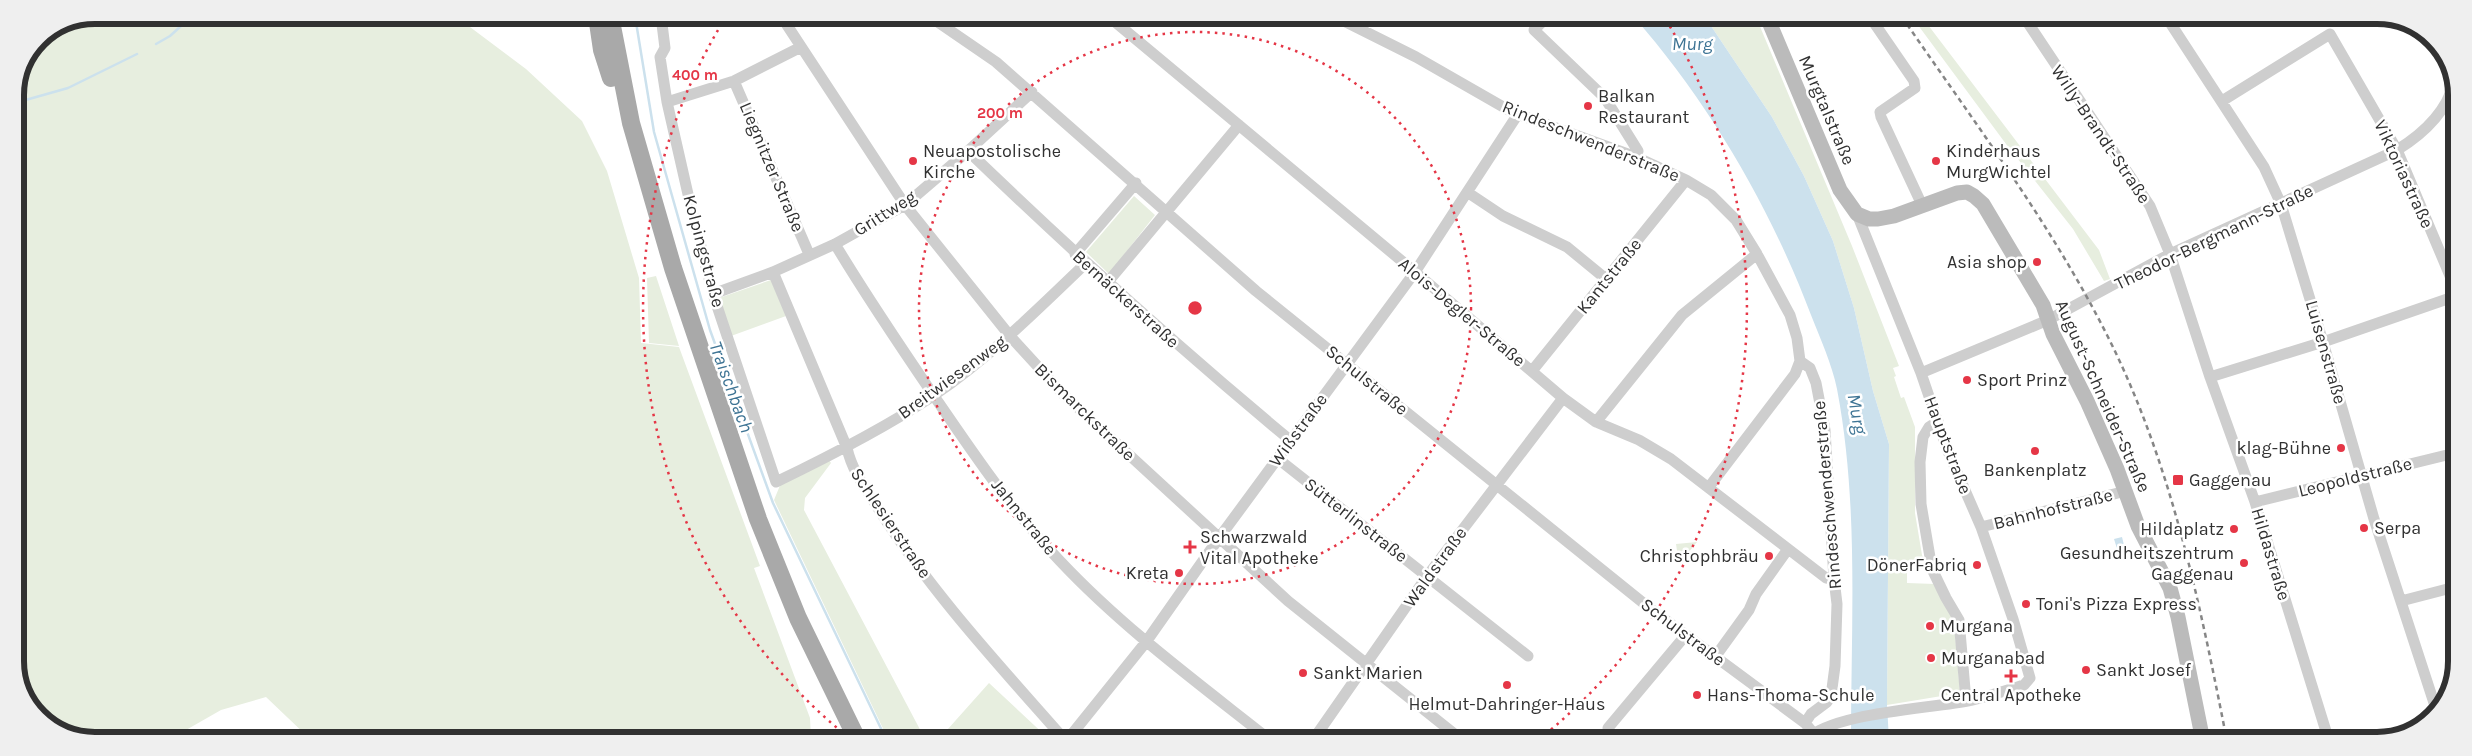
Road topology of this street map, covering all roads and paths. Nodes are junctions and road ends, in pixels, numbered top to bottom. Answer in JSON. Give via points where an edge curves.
{"nodes":[{"id":1,"x":597,"y":24,"type":"edge"},
{"id":2,"x":612,"y":24,"type":"edge"},
{"id":3,"x":622,"y":24,"type":"edge"},
{"id":4,"x":662,"y":24,"type":"edge"},
{"id":5,"x":786,"y":24,"type":"edge"},
{"id":6,"x":941,"y":24,"type":"edge"},
{"id":7,"x":1118,"y":24,"type":"edge"},
{"id":8,"x":1353,"y":24,"type":"edge"},
{"id":9,"x":1364,"y":24,"type":"edge"},
{"id":10,"x":1540,"y":24,"type":"edge"},
{"id":11,"x":1770,"y":24,"type":"edge"},
{"id":12,"x":1875,"y":24,"type":"edge"},
{"id":13,"x":2029,"y":24,"type":"edge"},
{"id":14,"x":2171,"y":24,"type":"edge"},
{"id":15,"x":1362,"y":28,"type":"junction"},
{"id":16,"x":802,"y":47,"type":"junction"},
{"id":17,"x":734,"y":80,"type":"junction"},
{"id":18,"x":1032,"y":92,"type":"junction"},
{"id":19,"x":2448,"y":97,"type":"edge"},
{"id":20,"x":2222,"y":101,"type":"junction"},
{"id":21,"x":667,"y":102,"type":"junction"},
{"id":22,"x":1518,"y":114,"type":"junction"},
{"id":23,"x":631,"y":124,"type":"junction"},
{"id":24,"x":1239,"y":125,"type":"junction"},
{"id":25,"x":2397,"y":150,"type":"junction"},
{"id":26,"x":968,"y":151,"type":"junction"},
{"id":27,"x":1636,"y":157,"type":"junction"},
{"id":28,"x":1686,"y":180,"type":"junction"},
{"id":29,"x":1136,"y":183,"type":"junction"},
{"id":30,"x":1467,"y":192,"type":"junction"},
{"id":31,"x":2281,"y":204,"type":"junction"},
{"id":32,"x":905,"y":205,"type":"junction"},
{"id":33,"x":1922,"y":205,"type":"junction"},
{"id":34,"x":1168,"y":211,"type":"junction"},
{"id":35,"x":1857,"y":214,"type":"junction"},
{"id":36,"x":835,"y":244,"type":"junction"},
{"id":37,"x":809,"y":254,"type":"junction"},
{"id":38,"x":1076,"y":254,"type":"junction"},
{"id":39,"x":1757,"y":254,"type":"junction"},
{"id":40,"x":2170,"y":254,"type":"junction"},
{"id":41,"x":1085,"y":264,"type":"junction"},
{"id":42,"x":2448,"y":271,"type":"edge"},
{"id":43,"x":773,"y":272,"type":"junction"},
{"id":44,"x":1415,"y":272,"type":"junction"},
{"id":45,"x":1606,"y":279,"type":"junction"},
{"id":46,"x":1107,"y":283,"type":"junction"},
{"id":47,"x":713,"y":294,"type":"junction"},
{"id":48,"x":2448,"y":299,"type":"edge"},
{"id":49,"x":2048,"y":320,"type":"junction"},
{"id":50,"x":1010,"y":336,"type":"junction"},
{"id":51,"x":2323,"y":342,"type":"junction"},
{"id":52,"x":1800,"y":361,"type":"junction"},
{"id":53,"x":1346,"y":363,"type":"junction"},
{"id":54,"x":1532,"y":371,"type":"junction"},
{"id":55,"x":1921,"y":373,"type":"junction"},
{"id":56,"x":2210,"y":377,"type":"junction"},
{"id":57,"x":934,"y":396,"type":"junction"},
{"id":58,"x":1563,"y":398,"type":"junction"},
{"id":59,"x":1938,"y":421,"type":"junction"},
{"id":60,"x":1596,"y":422,"type":"junction"},
{"id":61,"x":1290,"y":440,"type":"junction"},
{"id":62,"x":847,"y":448,"type":"junction"},
{"id":63,"x":2448,"y":455,"type":"edge"},
{"id":64,"x":1277,"y":458,"type":"junction"},
{"id":65,"x":2361,"y":476,"type":"junction"},
{"id":66,"x":776,"y":482,"type":"joint"},
{"id":67,"x":1496,"y":484,"type":"junction"},
{"id":68,"x":1709,"y":487,"type":"junction"},
{"id":69,"x":2126,"y":491,"type":"junction"},
{"id":70,"x":2255,"y":502,"type":"junction"},
{"id":71,"x":1981,"y":527,"type":"junction"},
{"id":72,"x":1219,"y":538,"type":"junction"},
{"id":73,"x":1788,"y":549,"type":"junction"},
{"id":74,"x":1428,"y":575,"type":"junction"},
{"id":75,"x":1834,"y":579,"type":"junction"},
{"id":76,"x":2448,"y":589,"type":"edge"},
{"id":77,"x":2400,"y":600,"type":"junction"},
{"id":78,"x":1685,"y":636,"type":"junction"},
{"id":79,"x":1146,"y":642,"type":"junction"},
{"id":80,"x":1528,"y":656,"type":"dead end"},
{"id":81,"x":1715,"y":657,"type":"junction"},
{"id":82,"x":1366,"y":664,"type":"junction"},
{"id":83,"x":1966,"y":701,"type":"junction"},
{"id":84,"x":2434,"y":704,"type":"edge"},
{"id":85,"x":1805,"y":722,"type":"junction"},
{"id":86,"x":1608,"y":728,"type":"dead end"},
{"id":87,"x":854,"y":732,"type":"edge"},
{"id":88,"x":1060,"y":732,"type":"edge"},
{"id":89,"x":1072,"y":732,"type":"edge"},
{"id":90,"x":1260,"y":732,"type":"edge"},
{"id":91,"x":1319,"y":732,"type":"edge"},
{"id":92,"x":1452,"y":732,"type":"edge"},
{"id":93,"x":1809,"y":732,"type":"edge"},
{"id":94,"x":1822,"y":732,"type":"edge"},
{"id":95,"x":2201,"y":732,"type":"edge"},
{"id":96,"x":2326,"y":732,"type":"edge"}],
"edges":[{"from":1,"to":23,"type":"main road","via":[[618,99]]},
{"from":2,"to":23,"type":"main road"},
{"from":3,"to":23,"type":"main road","via":[[632,92]]},
{"from":4,"to":21,"type":"street","name":"Kolpingstraße","via":[[665,48],[660,58]]},
{"from":5,"to":16,"type":"street","name":"Bismarckstraße"},
{"from":6,"to":18,"type":"street","name":"Schulstraße","via":[[996,62]]},
{"from":7,"to":24,"type":"street","name":"Alois-Degler-Straße"},
{"from":8,"to":15,"type":"street","name":"Rindeschwenderstraße"},
{"from":9,"to":15,"type":"street"},
{"from":10,"to":27,"type":"street","via":[[1534,30],[1605,98],[1638,151]]},
{"from":11,"to":35,"type":"street","name":"Murgtalstraße","via":[[1840,190]]},
{"from":12,"to":33,"type":"street","via":[[1914,81],[1914,88],[1880,112]]},
{"from":13,"to":40,"type":"street","name":"Willy-Brandt-Straße","via":[[2150,206]]},
{"from":14,"to":20,"type":"street","name":"Luisenstraße"},
{"from":15,"to":22,"type":"street","name":"Rindeschwenderstraße"},
{"from":16,"to":17,"type":"street"},
{"from":16,"to":32,"type":"street","name":"Bismarckstraße"},
{"from":17,"to":21,"type":"street"},
{"from":17,"to":37,"type":"street","name":"Liegnitzer Straße"},
{"from":18,"to":26,"type":"street","name":"Grittweg"},
{"from":18,"to":29,"type":"street","name":"Schulstraße"},
{"from":19,"to":25,"type":"street","name":"Theodor-Bergmann-Straße","via":[[2442,111],[2417,137]]},
{"from":20,"to":25,"type":"street","name":"Viktoriastraße","via":[[2330,34]]},
{"from":20,"to":31,"type":"street","name":"Luisenstraße","via":[[2264,167]]},
{"from":21,"to":47,"type":"street","name":"Kolpingstraße"},
{"from":22,"to":27,"type":"street","name":"Rindeschwenderstraße"},
{"from":22,"to":30,"type":"street","name":"Wißstraße"},
{"from":23,"to":87,"type":"main road","via":[[674,268],[758,518],[798,618]]},
{"from":24,"to":34,"type":"street"},
{"from":24,"to":44,"type":"street","name":"Alois-Degler-Straße"},
{"from":25,"to":31,"type":"street","name":"Theodor-Bergmann-Straße"},
{"from":25,"to":42,"type":"street","name":"Viktoriastraße"},
{"from":26,"to":32,"type":"street","name":"Grittweg"},
{"from":26,"to":38,"type":"street","name":"Bernäckerstraße"},
{"from":27,"to":28,"type":"street","name":"Rindeschwenderstraße"},
{"from":28,"to":39,"type":"street","name":"Rindeschwenderstraße","via":[[1716,199],[1736,220]]},
{"from":28,"to":45,"type":"street","name":"Kantstraße"},
{"from":29,"to":34,"type":"street","name":"Schulstraße"},
{"from":29,"to":38,"type":"street"},
{"from":30,"to":44,"type":"street","name":"Wißstraße"},
{"from":30,"to":45,"type":"street","via":[[1503,216],[1567,247]]},
{"from":31,"to":40,"type":"street","name":"Theodor-Bergmann-Straße"},
{"from":31,"to":51,"type":"street","name":"Luisenstraße"},
{"from":32,"to":36,"type":"street","name":"Grittweg"},
{"from":32,"to":50,"type":"street","name":"Bismarckstraße"},
{"from":33,"to":35,"type":"street","name":"August-Schneider-Straße","via":[[1878,220]]},
{"from":33,"to":49,"type":"street","name":"August-Schneider-Straße","via":[[1967,192],[1983,204],[2043,304]]},
{"from":34,"to":46,"type":"street"},
{"from":34,"to":53,"type":"street","name":"Schulstraße","via":[[1256,290]]},
{"from":35,"to":55,"type":"street","name":"Hauptstraße"},
{"from":36,"to":37,"type":"street","name":"Grittweg"},
{"from":36,"to":57,"type":"street","name":"Jahnstraße","via":[[880,318]]},
{"from":37,"to":43,"type":"street","name":"Grittweg"},
{"from":38,"to":41,"type":"street","name":"Bernäckerstraße"},
{"from":39,"to":52,"type":"street","name":"Rindeschwenderstraße","via":[[1790,315]]},
{"from":39,"to":60,"type":"street","via":[[1682,315]]},
{"from":40,"to":49,"type":"street","name":"Theodor-Bergmann-Straße"},
{"from":40,"to":56,"type":"street","name":"Hildastraße"},
{"from":41,"to":46,"type":"street","name":"Bernäckerstraße"},
{"from":41,"to":50,"type":"street","name":"Breitwiesenweg"},
{"from":43,"to":47,"type":"street","name":"Grittweg"},
{"from":43,"to":62,"type":"street","name":"Schlesierstraße"},
{"from":44,"to":53,"type":"street","name":"Wißstraße"},
{"from":44,"to":54,"type":"street","name":"Alois-Degler-Straße"},
{"from":45,"to":54,"type":"street","name":"Kantstraße"},
{"from":46,"to":61,"type":"street","name":"Bernäckerstraße"},
{"from":47,"to":66,"type":"street","name":"Kolpingstraße"},
{"from":48,"to":51,"type":"street"},
{"from":49,"to":55,"type":"street","name":"Theodor-Bergmann-Straße"},
{"from":49,"to":69,"type":"street","name":"August-Schneider-Straße","via":[[2088,401]]},
{"from":50,"to":57,"type":"street","name":"Breitwiesenweg"},
{"from":50,"to":72,"type":"street","name":"Bismarckstraße","via":[[1063,394]]},
{"from":51,"to":56,"type":"street"},
{"from":51,"to":65,"type":"street","name":"Luisenstraße"},
{"from":52,"to":68,"type":"street","via":[[1795,374]]},
{"from":52,"to":75,"type":"street","name":"Rindeschwenderstraße","via":[[1810,368],[1816,384],[1825,430]]},
{"from":53,"to":61,"type":"street","name":"Wißstraße"},
{"from":53,"to":67,"type":"street","name":"Schulstraße"},
{"from":54,"to":58,"type":"street","name":"Alois-Degler-Straße"},
{"from":55,"to":59,"type":"street","name":"Hauptstraße"},
{"from":56,"to":70,"type":"street","name":"Hildastraße"},
{"from":57,"to":62,"type":"street","name":"Breitwiesenweg"},
{"from":57,"to":79,"type":"street","name":"Jahnstraße","via":[[965,443],[1060,561]]},
{"from":58,"to":60,"type":"street","name":"Alois-Degler-Straße"},
{"from":58,"to":67,"type":"street","name":"Waldstraße"},
{"from":59,"to":71,"type":"street","name":"Hauptstraße","via":[[1946,449]]},
{"from":59,"to":83,"type":"street","via":[[1923,437],[1921,504],[1932,569],[1959,620]]},
{"from":60,"to":68,"type":"street","name":"Alois-Degler-Straße","via":[[1639,440]]},
{"from":61,"to":64,"type":"street","name":"Wißstraße"},
{"from":62,"to":66,"type":"street","name":"Breitwiesenweg"},
{"from":62,"to":88,"type":"street","name":"Schlesierstraße","via":[[850,463],[935,589]]},
{"from":63,"to":65,"type":"street","name":"Leopoldstraße"},
{"from":64,"to":72,"type":"street","name":"Wißstraße"},
{"from":64,"to":74,"type":"street","name":"Sütterlinstraße"},
{"from":65,"to":70,"type":"street","name":"Leopoldstraße"},
{"from":65,"to":77,"type":"street","name":"Luisenstraße"},
{"from":67,"to":74,"type":"street","name":"Waldstraße"},
{"from":67,"to":78,"type":"street","name":"Schulstraße"},
{"from":68,"to":73,"type":"street","name":"Alois-Degler-Straße"},
{"from":69,"to":71,"type":"street","name":"Bahnhofstraße"},
{"from":69,"to":95,"type":"street","name":"August-Schneider-Straße","via":[[2138,526],[2172,596]]},
{"from":70,"to":96,"type":"street","name":"Hildastraße"},
{"from":71,"to":83,"type":"street","name":"Hauptstraße","via":[[2030,678],[2024,685]]},
{"from":72,"to":79,"type":"street","name":"Wißstraße"},
{"from":72,"to":82,"type":"street","name":"Bismarckstraße"},
{"from":73,"to":75,"type":"street","name":"Alois-Degler-Straße","via":[[1826,578]]},
{"from":73,"to":81,"type":"street"},
{"from":74,"to":80,"type":"street","name":"Sütterlinstraße"},
{"from":74,"to":82,"type":"street","name":"Waldstraße"},
{"from":75,"to":85,"type":"street","name":"Rindeschwenderstraße","via":[[1837,604],[1831,696]]},
{"from":76,"to":77,"type":"street"},
{"from":77,"to":84,"type":"street","name":"Luisenstraße"},
{"from":78,"to":81,"type":"street","name":"Schulstraße"},
{"from":78,"to":86,"type":"street"},
{"from":79,"to":89,"type":"street","name":"Wißstraße"},
{"from":79,"to":90,"type":"street","name":"Jahnstraße"},
{"from":81,"to":85,"type":"street","name":"Schulstraße"},
{"from":82,"to":91,"type":"street","name":"Waldstraße"},
{"from":82,"to":92,"type":"street","name":"Bismarckstraße"},
{"from":83,"to":94,"type":"street","via":[[1838,722]]},
{"from":85,"to":93,"type":"street","name":"Schulstraße"}]}
